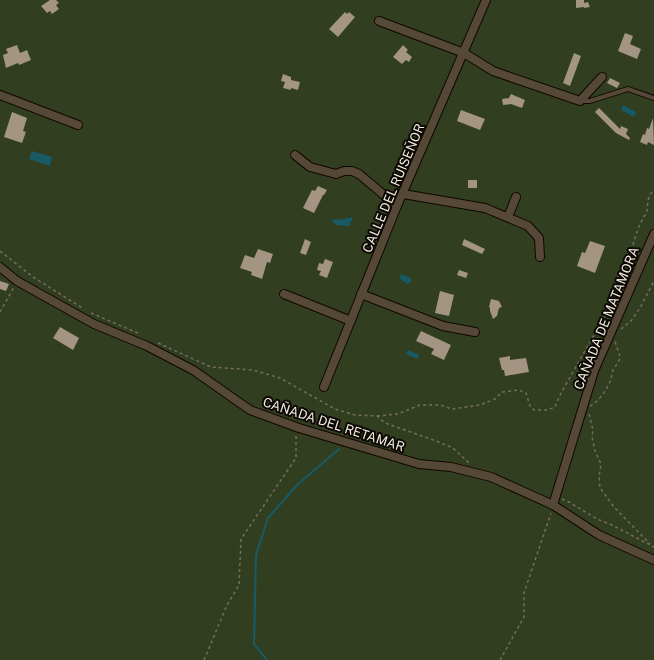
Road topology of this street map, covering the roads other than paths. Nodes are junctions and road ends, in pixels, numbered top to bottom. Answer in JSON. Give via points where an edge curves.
{"nodes":[{"id":1,"x":486,"y":0,"type":"edge"},
{"id":2,"x":379,"y":21,"type":"dead end"},
{"id":3,"x":464,"y":53,"type":"junction"},
{"id":4,"x":602,"y":77,"type":"dead end"},
{"id":5,"x":0,"y":95,"type":"edge"},
{"id":6,"x":654,"y":98,"type":"edge"},
{"id":7,"x":580,"y":101,"type":"junction"},
{"id":8,"x":78,"y":125,"type":"dead end"},
{"id":9,"x":295,"y":155,"type":"dead end"},
{"id":10,"x":404,"y":194,"type":"junction"},
{"id":11,"x":516,"y":197,"type":"dead end"},
{"id":12,"x":397,"y":206,"type":"junction"},
{"id":13,"x":508,"y":217,"type":"junction"},
{"id":14,"x":654,"y":234,"type":"edge"},
{"id":15,"x":540,"y":257,"type":"dead end"},
{"id":16,"x":0,"y":267,"type":"edge"},
{"id":17,"x":284,"y":294,"type":"dead end"},
{"id":18,"x":361,"y":294,"type":"junction"},
{"id":19,"x":351,"y":321,"type":"junction"},
{"id":20,"x":475,"y":332,"type":"dead end"},
{"id":21,"x":324,"y":387,"type":"dead end"},
{"id":22,"x":555,"y":501,"type":"junction"},
{"id":23,"x":654,"y":560,"type":"edge"}],
"edges":[{"from":1,"to":3,"type":"street","name":"CALLE DEL RUISEÑOR"},
{"from":2,"to":3,"type":"street"},
{"from":3,"to":7,"type":"street","via":[[493,71]]},
{"from":3,"to":10,"type":"street","name":"CALLE DEL RUISEÑOR"},
{"from":4,"to":7,"type":"street"},
{"from":5,"to":8,"type":"street"},
{"from":6,"to":7,"type":"lane","via":[[628,89]]},
{"from":9,"to":12,"type":"street","via":[[310,167],[336,174],[352,171],[359,174]]},
{"from":10,"to":12,"type":"street","name":"CALLE DEL RUISEÑOR"},
{"from":10,"to":13,"type":"street","via":[[485,208]]},
{"from":11,"to":13,"type":"street"},
{"from":12,"to":18,"type":"street","name":"CALLE DEL RUISEÑOR"},
{"from":13,"to":15,"type":"street","via":[[528,226],[539,238]]},
{"from":14,"to":22,"type":"street","name":"CAÑADA DE MATAMORA","via":[[594,371]]},
{"from":16,"to":22,"type":"street","name":"CAÑADA DEL RETAMAR","via":[[17,281],[94,324],[193,370],[250,410],[299,428],[419,464],[451,467],[491,477]]},
{"from":17,"to":19,"type":"street"},
{"from":18,"to":19,"type":"street","name":"CALLE DEL RUISEÑOR"},
{"from":18,"to":20,"type":"street","via":[[443,326]]},
{"from":19,"to":21,"type":"street","name":"CALLE DEL RUISEÑOR"},
{"from":22,"to":23,"type":"street","name":"CAÑADA DEL RETAMAR","via":[[599,535]]}]}
